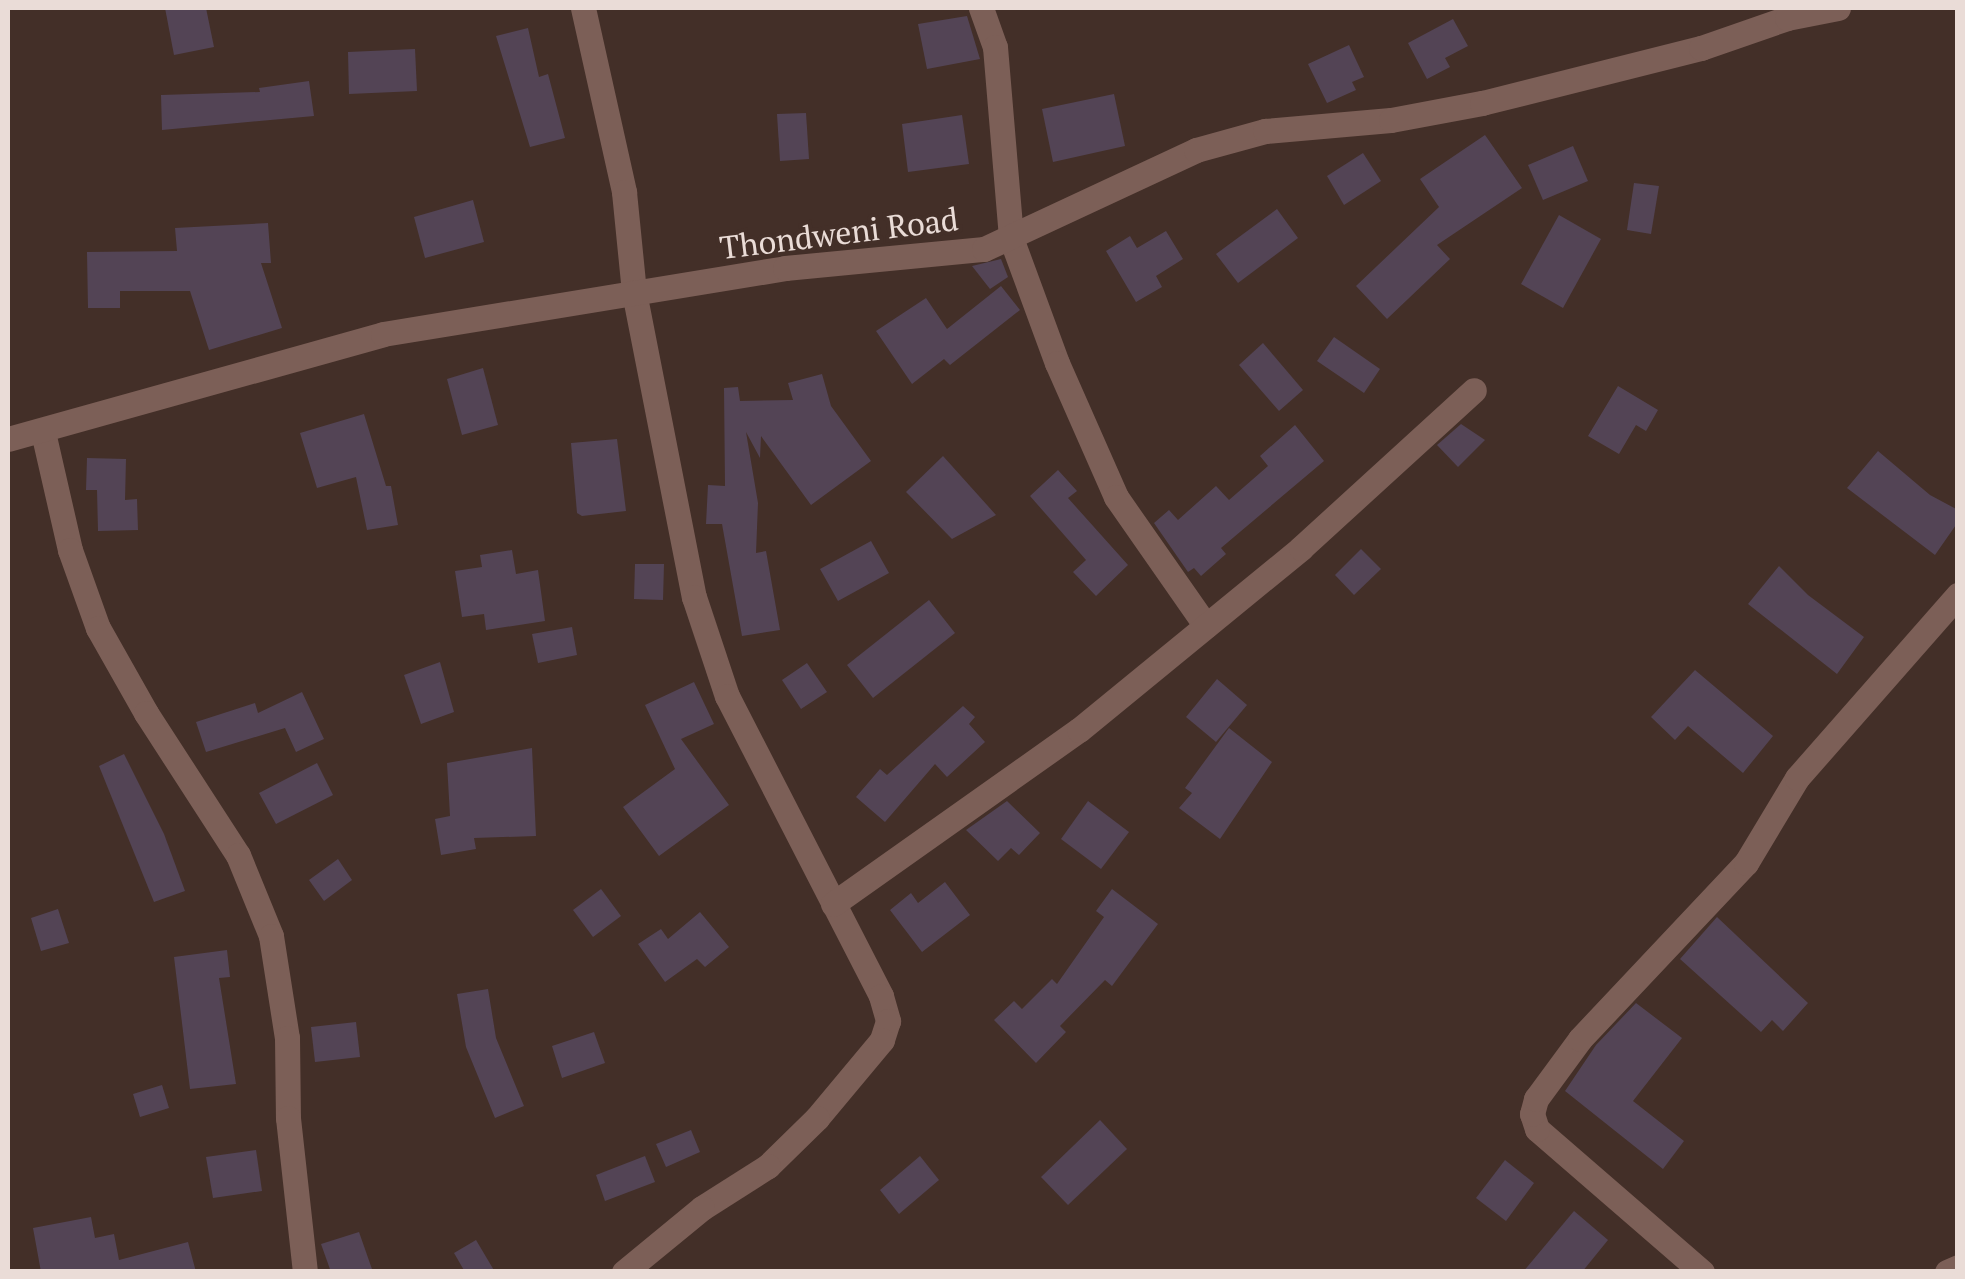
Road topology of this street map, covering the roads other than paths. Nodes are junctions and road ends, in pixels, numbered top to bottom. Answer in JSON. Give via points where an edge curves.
{"nodes":[{"id":1,"x":582,"y":8,"type":"edge"},
{"id":2,"x":981,"y":8,"type":"edge"},
{"id":3,"x":1838,"y":8,"type":"edge"},
{"id":4,"x":1011,"y":238,"type":"junction"},
{"id":5,"x":634,"y":292,"type":"junction"},
{"id":6,"x":1474,"y":390,"type":"dead end"},
{"id":7,"x":43,"y":432,"type":"junction"},
{"id":8,"x":8,"y":439,"type":"edge"},
{"id":9,"x":1958,"y":595,"type":"edge"},
{"id":10,"x":1206,"y":626,"type":"junction"},
{"id":11,"x":832,"y":904,"type":"junction"},
{"id":12,"x":1958,"y":1267,"type":"edge"},
{"id":13,"x":305,"y":1272,"type":"edge"},
{"id":14,"x":624,"y":1272,"type":"edge"},
{"id":15,"x":1702,"y":1272,"type":"edge"},
{"id":16,"x":1948,"y":1272,"type":"edge"}],
"edges":[{"from":1,"to":5,"type":"street","via":[[624,192]]},
{"from":2,"to":4,"type":"street","via":[[995,46]]},
{"from":3,"to":4,"type":"street","name":"Thondweni Road","via":[[1482,104],[1265,132],[1196,150]]},
{"from":4,"to":5,"type":"street","name":"Thondweni Road","via":[[949,255],[784,268]]},
{"from":4,"to":10,"type":"street","via":[[1116,496]]},
{"from":5,"to":7,"type":"street","name":"Thondweni Road","via":[[384,334]]},
{"from":5,"to":11,"type":"street","via":[[694,596],[726,696]]},
{"from":6,"to":10,"type":"street"},
{"from":7,"to":8,"type":"street","name":"Thondweni Road"},
{"from":7,"to":13,"type":"street","via":[[70,550],[98,628],[238,856],[271,936],[288,1038],[288,1118]]},
{"from":9,"to":15,"type":"street","via":[[1797,778],[1746,863],[1580,1039],[1536,1099],[1537,1128]]},
{"from":10,"to":11,"type":"street","via":[[1079,730]]},
{"from":11,"to":14,"type":"street","via":[[880,996],[888,1021],[882,1040],[768,1166],[702,1208]]},
{"from":12,"to":16,"type":"street"}]}
